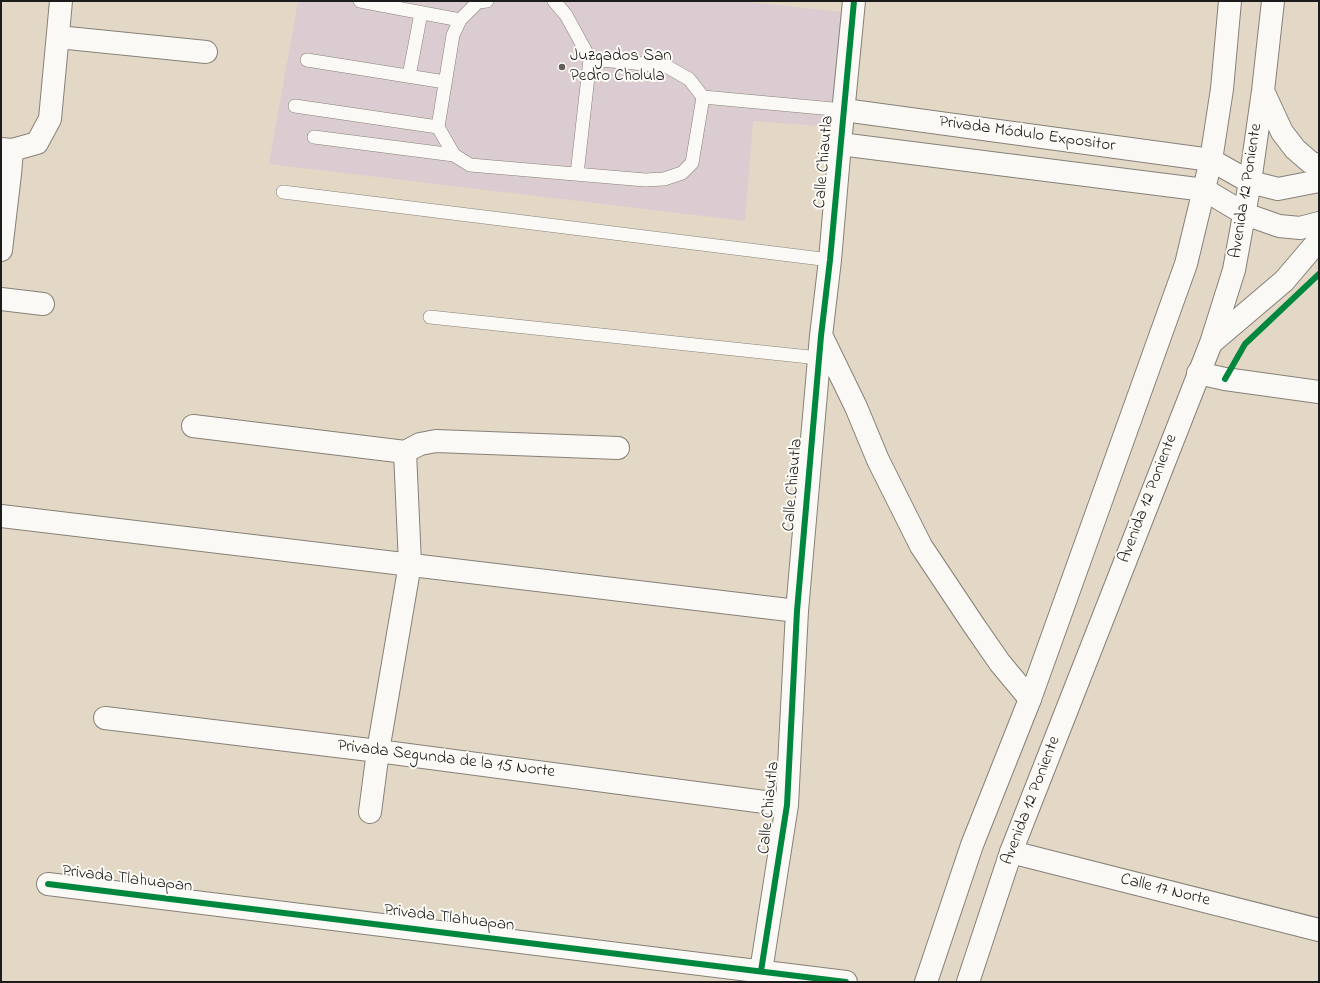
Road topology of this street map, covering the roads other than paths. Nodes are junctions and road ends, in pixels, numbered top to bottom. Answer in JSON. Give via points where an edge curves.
{"nodes":[{"id":1,"x":61,"y":1,"type":"edge"},
{"id":2,"x":360,"y":1,"type":"edge"},
{"id":3,"x":487,"y":1,"type":"edge"},
{"id":4,"x":554,"y":1,"type":"edge"},
{"id":5,"x":854,"y":1,"type":"edge"},
{"id":6,"x":1230,"y":1,"type":"edge"},
{"id":7,"x":1273,"y":1,"type":"edge"},
{"id":8,"x":421,"y":13,"type":"junction"},
{"id":9,"x":460,"y":20,"type":"junction"},
{"id":10,"x":58,"y":37,"type":"junction"},
{"id":11,"x":206,"y":52,"type":"dead end"},
{"id":12,"x":590,"y":59,"type":"junction"},
{"id":13,"x":306,"y":60,"type":"dead end"},
{"id":14,"x":409,"y":76,"type":"junction"},
{"id":15,"x":445,"y":82,"type":"junction"},
{"id":16,"x":1263,"y":91,"type":"junction"},
{"id":17,"x":703,"y":97,"type":"junction"},
{"id":18,"x":295,"y":106,"type":"dead end"},
{"id":19,"x":844,"y":110,"type":"junction"},
{"id":20,"x":438,"y":127,"type":"junction"},
{"id":21,"x":314,"y":137,"type":"dead end"},
{"id":22,"x":840,"y":144,"type":"junction"},
{"id":23,"x":6,"y":149,"type":"edge"},
{"id":24,"x":454,"y":155,"type":"junction"},
{"id":25,"x":1211,"y":160,"type":"junction"},
{"id":26,"x":1319,"y":166,"type":"edge"},
{"id":27,"x":577,"y":174,"type":"junction"},
{"id":28,"x":1319,"y":181,"type":"edge"},
{"id":29,"x":1250,"y":182,"type":"junction"},
{"id":30,"x":1204,"y":190,"type":"junction"},
{"id":31,"x":284,"y":192,"type":"dead end"},
{"id":32,"x":1245,"y":214,"type":"junction"},
{"id":33,"x":1319,"y":223,"type":"edge"},
{"id":34,"x":1319,"y":240,"type":"edge"},
{"id":35,"x":1,"y":250,"type":"edge"},
{"id":36,"x":830,"y":260,"type":"junction"},
{"id":37,"x":1,"y":299,"type":"edge"},
{"id":38,"x":43,"y":304,"type":"dead end"},
{"id":39,"x":430,"y":318,"type":"dead end"},
{"id":40,"x":821,"y":336,"type":"junction"},
{"id":41,"x":1210,"y":343,"type":"junction"},
{"id":42,"x":819,"y":358,"type":"junction"},
{"id":43,"x":1198,"y":373,"type":"junction"},
{"id":44,"x":1319,"y":392,"type":"edge"},
{"id":45,"x":193,"y":426,"type":"dead end"},
{"id":46,"x":618,"y":448,"type":"dead end"},
{"id":47,"x":405,"y":452,"type":"junction"},
{"id":48,"x":1,"y":516,"type":"edge"},
{"id":49,"x":410,"y":564,"type":"junction"},
{"id":50,"x":797,"y":611,"type":"junction"},
{"id":51,"x":1030,"y":699,"type":"junction"},
{"id":52,"x":105,"y":718,"type":"dead end"},
{"id":53,"x":378,"y":751,"type":"junction"},
{"id":54,"x":787,"y":806,"type":"junction"},
{"id":55,"x":370,"y":812,"type":"dead end"},
{"id":56,"x":1011,"y":852,"type":"junction"},
{"id":57,"x":48,"y":884,"type":"dead end"},
{"id":58,"x":1319,"y":930,"type":"edge"},
{"id":59,"x":761,"y":971,"type":"junction"},
{"id":60,"x":846,"y":982,"type":"edge"},
{"id":61,"x":926,"y":982,"type":"edge"},
{"id":62,"x":968,"y":982,"type":"edge"}],
"edges":[{"from":1,"to":10,"type":"street"},
{"from":2,"to":8,"type":"lane"},
{"from":3,"to":9,"type":"lane","via":[[478,2]]},
{"from":4,"to":12,"type":"lane","via":[[566,15]]},
{"from":5,"to":19,"type":"street","name":"Calle Chiautla"},
{"from":6,"to":25,"type":"street","via":[[1222,89]]},
{"from":7,"to":16,"type":"street","name":"Avenida 12 Poniente"},
{"from":8,"to":9,"type":"lane"},
{"from":8,"to":14,"type":"lane"},
{"from":9,"to":15,"type":"lane","via":[[453,35]]},
{"from":10,"to":11,"type":"street"},
{"from":10,"to":23,"type":"street","via":[[50,119],[37,143]]},
{"from":12,"to":17,"type":"lane","via":[[666,66],[689,79]]},
{"from":12,"to":27,"type":"lane"},
{"from":13,"to":14,"type":"lane"},
{"from":14,"to":15,"type":"lane"},
{"from":15,"to":20,"type":"lane"},
{"from":16,"to":26,"type":"street","via":[[1282,132],[1295,149]]},
{"from":16,"to":29,"type":"street","name":"Avenida 12 Poniente"},
{"from":17,"to":19,"type":"lane"},
{"from":17,"to":27,"type":"lane","via":[[692,163],[682,173],[664,179],[645,180]]},
{"from":18,"to":20,"type":"lane"},
{"from":19,"to":22,"type":"street","name":"Calle Chiautla"},
{"from":19,"to":25,"type":"street","name":"Privada Módulo Expositor"},
{"from":20,"to":24,"type":"lane"},
{"from":21,"to":24,"type":"lane"},
{"from":22,"to":30,"type":"street","name":"Privada Módulo Expositor"},
{"from":22,"to":36,"type":"street","name":"Calle Chiautla"},
{"from":23,"to":35,"type":"street","via":[[10,174]]},
{"from":24,"to":27,"type":"lane","via":[[470,165]]},
{"from":25,"to":29,"type":"street"},
{"from":25,"to":30,"type":"street"},
{"from":28,"to":29,"type":"street","via":[[1278,189]]},
{"from":29,"to":32,"type":"street","name":"Avenida 12 Poniente"},
{"from":30,"to":32,"type":"street"},
{"from":30,"to":51,"type":"street","via":[[1186,264]]},
{"from":31,"to":36,"type":"lane"},
{"from":32,"to":33,"type":"street","via":[[1279,226],[1300,228]]},
{"from":32,"to":41,"type":"street","name":"Avenida 12 Poniente","via":[[1234,270]]},
{"from":34,"to":41,"type":"street","via":[[1284,281]]},
{"from":36,"to":40,"type":"street","name":"Calle Chiautla"},
{"from":37,"to":38,"type":"street"},
{"from":39,"to":42,"type":"lane"},
{"from":40,"to":42,"type":"street","name":"Calle Chiautla"},
{"from":40,"to":51,"type":"street","via":[[888,481],[922,546],[1000,663]]},
{"from":41,"to":43,"type":"street","name":"Avenida 12 Poniente"},
{"from":42,"to":50,"type":"street","name":"Calle Chiautla"},
{"from":43,"to":44,"type":"street"},
{"from":43,"to":56,"type":"street","name":"Avenida 12 Poniente"},
{"from":45,"to":47,"type":"street"},
{"from":46,"to":47,"type":"street","via":[[436,441],[420,444]]},
{"from":47,"to":49,"type":"street"},
{"from":48,"to":49,"type":"street"},
{"from":49,"to":50,"type":"street"},
{"from":49,"to":53,"type":"street"},
{"from":50,"to":54,"type":"street","name":"Calle Chiautla"},
{"from":51,"to":61,"type":"street","via":[[972,845]]},
{"from":52,"to":53,"type":"street","name":"Privada Segunda de la 15 Norte"},
{"from":53,"to":54,"type":"street","name":"Privada Segunda de la 15 Norte"},
{"from":53,"to":55,"type":"street"},
{"from":54,"to":59,"type":"street","name":"Calle Chiautla"},
{"from":56,"to":58,"type":"street","name":"Calle 17 Norte"},
{"from":56,"to":62,"type":"street","name":"Avenida 12 Poniente"},
{"from":57,"to":59,"type":"street","name":"Privada Tlahuapan"},
{"from":59,"to":60,"type":"street","name":"Privada Tlahuapan"}]}
